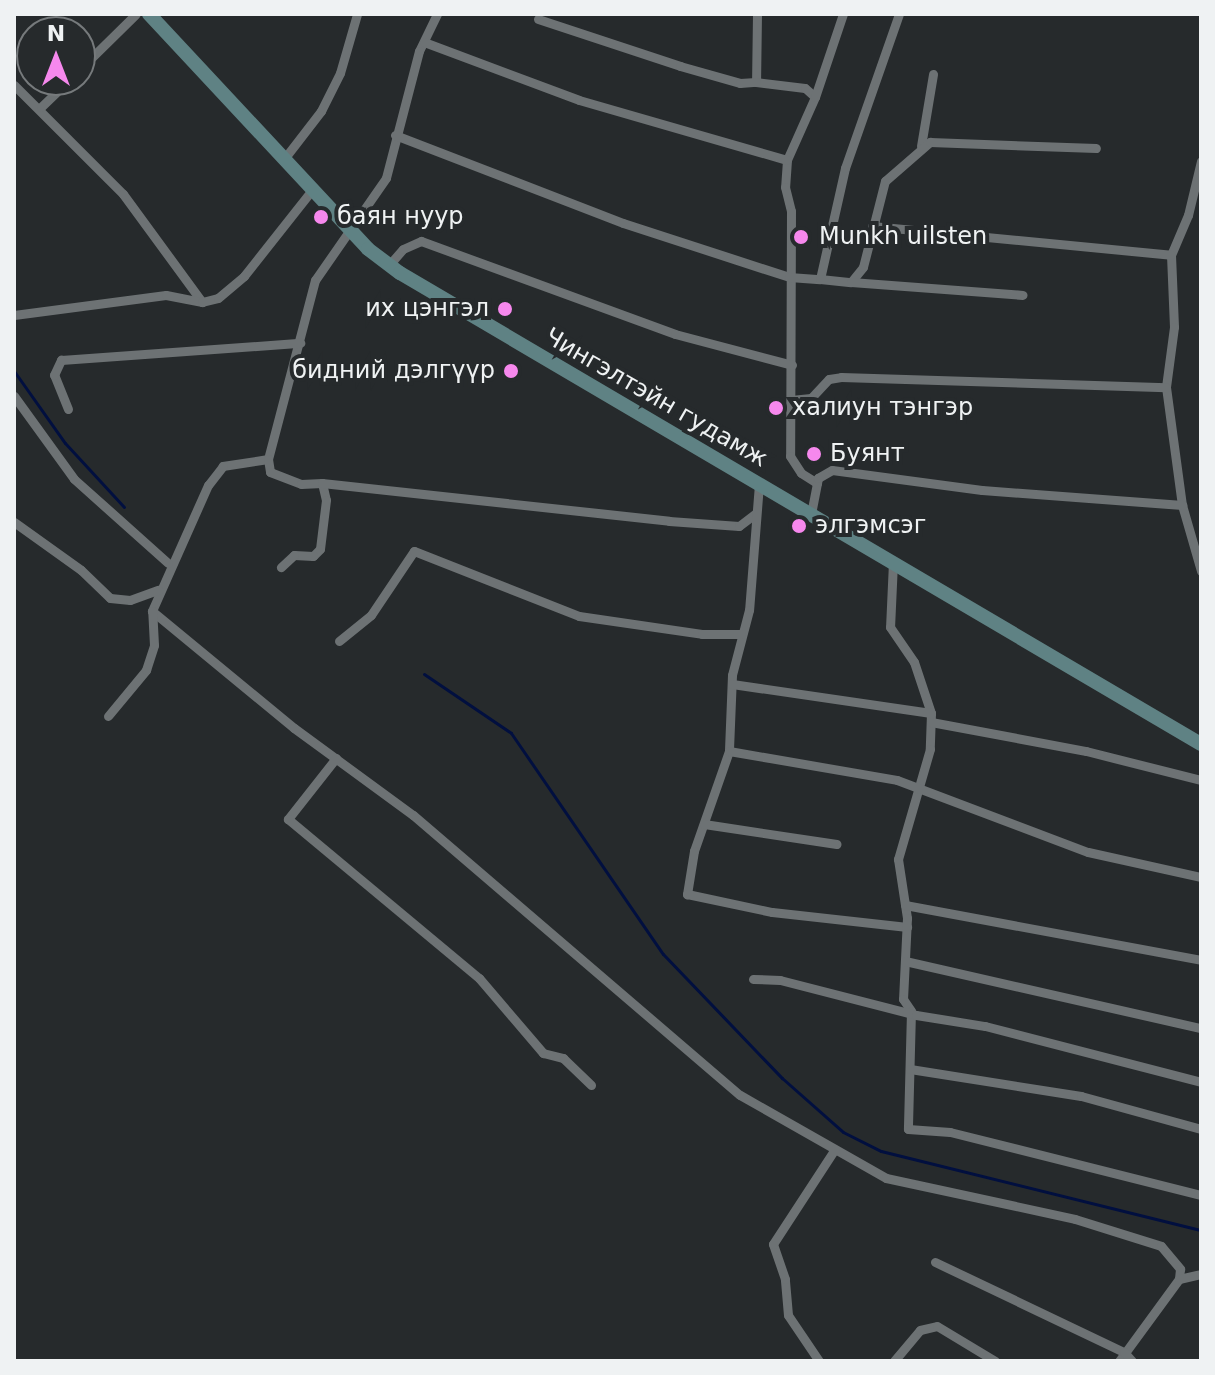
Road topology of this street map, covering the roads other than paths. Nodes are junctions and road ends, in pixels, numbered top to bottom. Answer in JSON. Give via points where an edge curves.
{"nodes":[{"id":1,"x":136,"y":14,"type":"edge"},
{"id":2,"x":149,"y":14,"type":"edge"},
{"id":3,"x":357,"y":14,"type":"edge"},
{"id":4,"x":437,"y":14,"type":"edge"},
{"id":5,"x":757,"y":14,"type":"edge"},
{"id":6,"x":843,"y":14,"type":"edge"},
{"id":7,"x":899,"y":14,"type":"edge"},
{"id":8,"x":538,"y":19,"type":"dead end"},
{"id":9,"x":424,"y":42,"type":"junction"},
{"id":10,"x":96,"y":53,"type":"edge"},
{"id":11,"x":933,"y":74,"type":"dead end"},
{"id":12,"x":756,"y":82,"type":"junction"},
{"id":13,"x":14,"y":85,"type":"edge"},
{"id":14,"x":52,"y":96,"type":"edge"},
{"id":15,"x":815,"y":97,"type":"junction"},
{"id":16,"x":41,"y":107,"type":"junction"},
{"id":17,"x":395,"y":135,"type":"junction"},
{"id":18,"x":1096,"y":148,"type":"dead end"},
{"id":19,"x":919,"y":149,"type":"junction"},
{"id":20,"x":284,"y":159,"type":"junction"},
{"id":21,"x":787,"y":160,"type":"junction"},
{"id":22,"x":1201,"y":161,"type":"edge"},
{"id":23,"x":312,"y":190,"type":"junction"},
{"id":24,"x":872,"y":226,"type":"junction"},
{"id":25,"x":349,"y":229,"type":"junction"},
{"id":26,"x":1171,"y":255,"type":"junction"},
{"id":27,"x":389,"y":265,"type":"junction"},
{"id":28,"x":789,"y":277,"type":"junction"},
{"id":29,"x":820,"y":279,"type":"junction"},
{"id":30,"x":851,"y":282,"type":"junction"},
{"id":31,"x":1023,"y":295,"type":"dead end"},
{"id":32,"x":202,"y":302,"type":"junction"},
{"id":33,"x":14,"y":315,"type":"edge"},
{"id":34,"x":300,"y":343,"type":"junction"},
{"id":35,"x":792,"y":365,"type":"junction"},
{"id":36,"x":1166,"y":387,"type":"junction"},
{"id":37,"x":14,"y":396,"type":"edge"},
{"id":38,"x":791,"y":400,"type":"junction"},
{"id":39,"x":68,"y":409,"type":"dead end"},
{"id":40,"x":268,"y":459,"type":"junction"},
{"id":41,"x":322,"y":483,"type":"junction"},
{"id":42,"x":817,"y":483,"type":"junction"},
{"id":43,"x":759,"y":484,"type":"junction"},
{"id":44,"x":1182,"y":505,"type":"junction"},
{"id":45,"x":755,"y":514,"type":"junction"},
{"id":46,"x":811,"y":514,"type":"junction"},
{"id":47,"x":14,"y":522,"type":"edge"},
{"id":48,"x":893,"y":562,"type":"junction"},
{"id":49,"x":168,"y":563,"type":"junction"},
{"id":50,"x":281,"y":567,"type":"dead end"},
{"id":51,"x":1201,"y":571,"type":"edge"},
{"id":52,"x":158,"y":590,"type":"junction"},
{"id":53,"x":152,"y":611,"type":"junction"},
{"id":54,"x":741,"y":634,"type":"junction"},
{"id":55,"x":339,"y":641,"type":"dead end"},
{"id":56,"x":732,"y":684,"type":"junction"},
{"id":57,"x":108,"y":716,"type":"dead end"},
{"id":58,"x":931,"y":717,"type":"junction"},
{"id":59,"x":1201,"y":744,"type":"edge"},
{"id":60,"x":729,"y":751,"type":"junction"},
{"id":61,"x":336,"y":758,"type":"junction"},
{"id":62,"x":1201,"y":780,"type":"edge"},
{"id":63,"x":920,"y":786,"type":"junction"},
{"id":64,"x":704,"y":824,"type":"junction"},
{"id":65,"x":836,"y":844,"type":"dead end"},
{"id":66,"x":1201,"y":877,"type":"edge"},
{"id":67,"x":905,"y":905,"type":"junction"},
{"id":68,"x":907,"y":927,"type":"junction"},
{"id":69,"x":1201,"y":960,"type":"edge"},
{"id":70,"x":905,"y":961,"type":"junction"},
{"id":71,"x":753,"y":979,"type":"dead end"},
{"id":72,"x":911,"y":1011,"type":"junction"},
{"id":73,"x":1201,"y":1028,"type":"edge"},
{"id":74,"x":910,"y":1069,"type":"junction"},
{"id":75,"x":1201,"y":1082,"type":"edge"},
{"id":76,"x":591,"y":1085,"type":"dead end"},
{"id":77,"x":1201,"y":1129,"type":"edge"},
{"id":78,"x":835,"y":1149,"type":"junction"},
{"id":79,"x":1201,"y":1195,"type":"edge"},
{"id":80,"x":935,"y":1262,"type":"dead end"},
{"id":81,"x":1201,"y":1274,"type":"edge"},
{"id":82,"x":1179,"y":1279,"type":"junction"},
{"id":83,"x":1121,"y":1356,"type":"edge"},
{"id":84,"x":819,"y":1361,"type":"edge"},
{"id":85,"x":894,"y":1361,"type":"edge"},
{"id":86,"x":995,"y":1361,"type":"edge"},
{"id":87,"x":1132,"y":1361,"type":"edge"}],
"edges":[{"from":1,"to":10,"type":"street"},
{"from":2,"to":20,"type":"main road","name":"Чингэлтэйн гудамж"},
{"from":3,"to":20,"type":"street","via":[[340,73],[321,111]]},
{"from":4,"to":9,"type":"street"},
{"from":5,"to":12,"type":"street"},
{"from":6,"to":15,"type":"street"},
{"from":7,"to":29,"type":"street","via":[[845,168]]},
{"from":8,"to":12,"type":"street","via":[[680,66],[740,83]]},
{"from":9,"to":17,"type":"street"},
{"from":9,"to":21,"type":"street","via":[[579,100]]},
{"from":11,"to":19,"type":"street"},
{"from":12,"to":15,"type":"street","via":[[805,88]]},
{"from":13,"to":16,"type":"street"},
{"from":14,"to":16,"type":"street"},
{"from":15,"to":21,"type":"street"},
{"from":16,"to":32,"type":"street","via":[[123,194]]},
{"from":17,"to":25,"type":"street","via":[[386,178]]},
{"from":17,"to":28,"type":"street","via":[[623,223]]},
{"from":18,"to":19,"type":"street","via":[[962,139],[930,142]]},
{"from":19,"to":24,"type":"street","via":[[885,181]]},
{"from":20,"to":23,"type":"main road","name":"Чингэлтэйн гудамж"},
{"from":21,"to":28,"type":"street"},
{"from":22,"to":26,"type":"street","via":[[1188,215]]},
{"from":23,"to":25,"type":"main road","name":"Чингэлтэйн гудамж"},
{"from":23,"to":32,"type":"street","via":[[237,283],[218,298]]},
{"from":24,"to":26,"type":"street"},
{"from":24,"to":30,"type":"street","via":[[863,267]]},
{"from":25,"to":27,"type":"main road","name":"Чингэлтэйн гудамж"},
{"from":25,"to":34,"type":"street","via":[[315,280]]},
{"from":26,"to":36,"type":"street","via":[[1174,327]]},
{"from":27,"to":35,"type":"street","via":[[403,249],[421,241],[675,334]]},
{"from":27,"to":43,"type":"main road","name":"Чингэлтэйн гудамж"},
{"from":28,"to":29,"type":"street"},
{"from":28,"to":35,"type":"street"},
{"from":29,"to":30,"type":"street"},
{"from":30,"to":31,"type":"street"},
{"from":32,"to":33,"type":"street","via":[[166,295]]},
{"from":34,"to":39,"type":"street","via":[[61,360],[54,375]]},
{"from":34,"to":40,"type":"street"},
{"from":35,"to":38,"type":"street"},
{"from":36,"to":38,"type":"street","via":[[841,377],[829,379],[811,398]]},
{"from":36,"to":44,"type":"street"},
{"from":37,"to":49,"type":"street","via":[[74,479]]},
{"from":38,"to":42,"type":"street","via":[[792,462]]},
{"from":40,"to":41,"type":"street","via":[[270,472],[301,484]]},
{"from":40,"to":49,"type":"street","via":[[223,466]]},
{"from":41,"to":45,"type":"street","via":[[669,521],[739,526]]},
{"from":41,"to":50,"type":"street","via":[[326,500],[320,549],[313,556],[294,555]]},
{"from":42,"to":44,"type":"street","via":[[824,471],[873,472],[982,490]]},
{"from":42,"to":46,"type":"street"},
{"from":43,"to":45,"type":"street"},
{"from":43,"to":46,"type":"main road","name":"Чингэлтэйн гудамж"},
{"from":44,"to":51,"type":"street"},
{"from":45,"to":54,"type":"street","via":[[749,610]]},
{"from":46,"to":48,"type":"main road","name":"Чингэлтэйн гудамж"},
{"from":47,"to":52,"type":"street","via":[[110,598],[130,600]]},
{"from":48,"to":58,"type":"street","via":[[890,627],[914,662]]},
{"from":48,"to":59,"type":"main road","name":"Чингэлтэйн гудамж"},
{"from":49,"to":52,"type":"street"},
{"from":52,"to":53,"type":"street"},
{"from":53,"to":57,"type":"street","via":[[154,645],[146,670]]},
{"from":53,"to":61,"type":"street"},
{"from":54,"to":55,"type":"street","via":[[702,634],[579,616],[414,551],[371,615]]},
{"from":54,"to":56,"type":"street"},
{"from":56,"to":58,"type":"street"},
{"from":56,"to":60,"type":"street"},
{"from":58,"to":62,"type":"street"},
{"from":58,"to":63,"type":"street"},
{"from":60,"to":63,"type":"street"},
{"from":60,"to":64,"type":"street"},
{"from":61,"to":76,"type":"street","via":[[288,819],[479,978],[543,1053],[563,1058]]},
{"from":61,"to":78,"type":"street","via":[[413,815],[740,1095]]},
{"from":63,"to":66,"type":"street","via":[[1088,852]]},
{"from":63,"to":67,"type":"street","via":[[898,859]]},
{"from":64,"to":65,"type":"street"},
{"from":64,"to":68,"type":"street","via":[[687,894],[772,912]]},
{"from":67,"to":68,"type":"street"},
{"from":67,"to":69,"type":"street"},
{"from":68,"to":70,"type":"street"},
{"from":70,"to":72,"type":"street","via":[[903,999]]},
{"from":70,"to":73,"type":"street"},
{"from":71,"to":72,"type":"street","via":[[780,980]]},
{"from":72,"to":74,"type":"street"},
{"from":72,"to":75,"type":"street"},
{"from":74,"to":77,"type":"street","via":[[1081,1096]]},
{"from":74,"to":79,"type":"street","via":[[908,1129],[950,1132]]},
{"from":78,"to":82,"type":"street","via":[[886,1178],[1063,1216],[1161,1246],[1180,1269]]},
{"from":78,"to":84,"type":"street","via":[[773,1244],[785,1279],[788,1315]]},
{"from":80,"to":83,"type":"street"},
{"from":81,"to":82,"type":"street"},
{"from":82,"to":83,"type":"street"},
{"from":83,"to":87,"type":"street"},
{"from":85,"to":86,"type":"street","via":[[920,1330],[937,1326]]}]}
